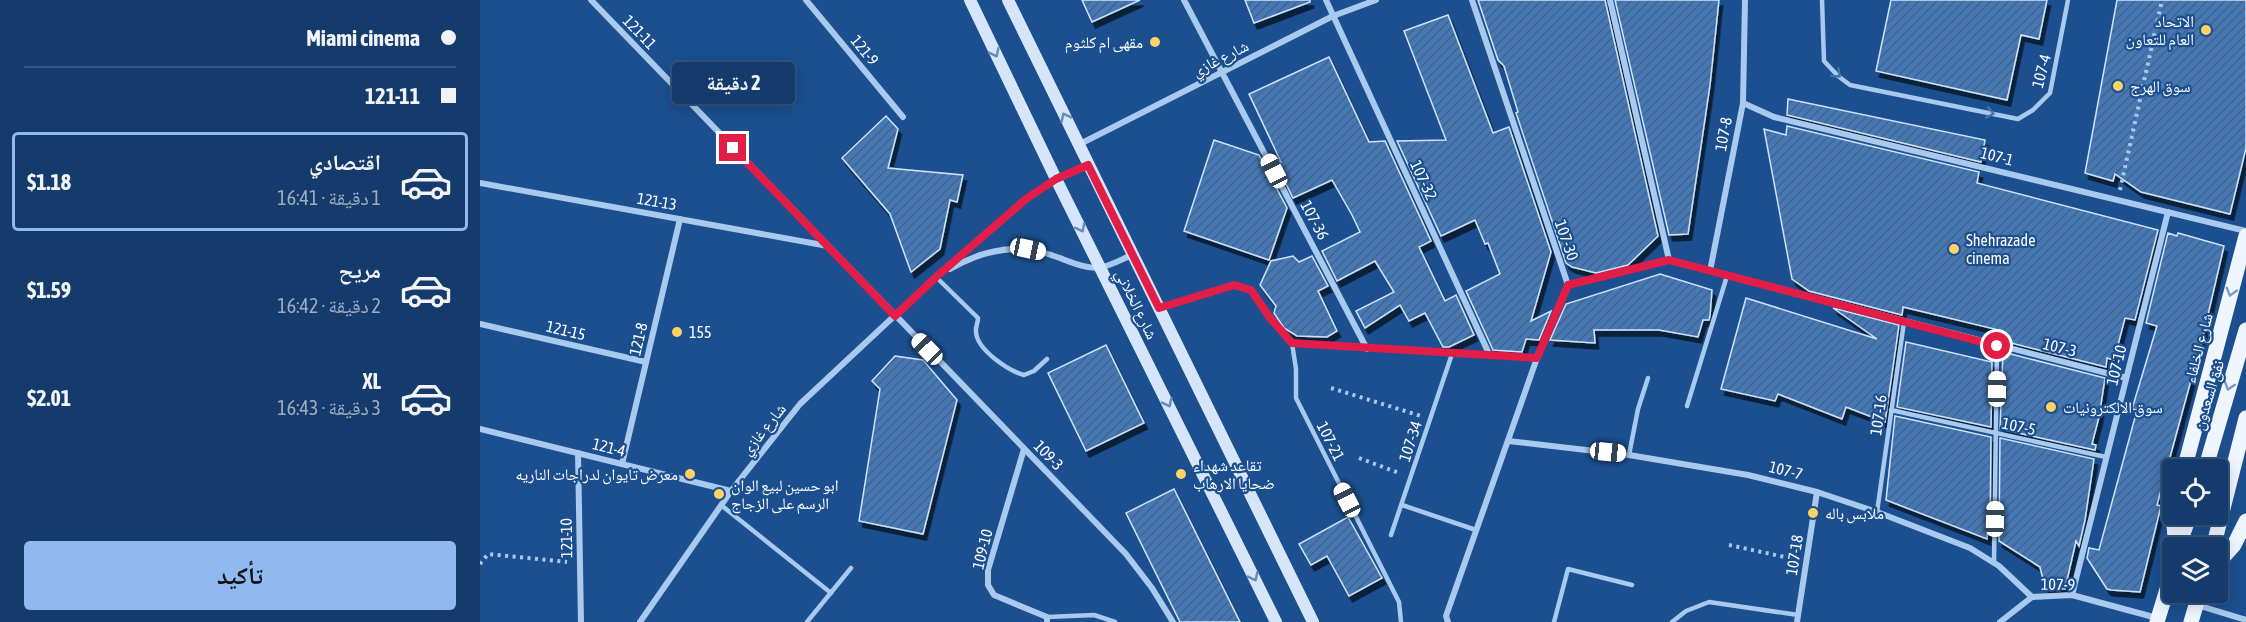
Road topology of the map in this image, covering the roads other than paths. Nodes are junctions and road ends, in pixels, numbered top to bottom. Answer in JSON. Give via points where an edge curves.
{"nodes":[{"id":1,"x":591,"y":0,"type":"edge"},
{"id":2,"x":806,"y":0,"type":"edge"},
{"id":3,"x":970,"y":0,"type":"edge"},
{"id":4,"x":1008,"y":0,"type":"edge"},
{"id":5,"x":1184,"y":0,"type":"edge"},
{"id":6,"x":1326,"y":0,"type":"edge"},
{"id":7,"x":1376,"y":0,"type":"edge"},
{"id":8,"x":1472,"y":0,"type":"edge"},
{"id":9,"x":1610,"y":0,"type":"edge"},
{"id":10,"x":1745,"y":0,"type":"edge"},
{"id":11,"x":1822,"y":0,"type":"edge"},
{"id":12,"x":2068,"y":0,"type":"edge"},
{"id":13,"x":1334,"y":16,"type":"junction"},
{"id":14,"x":1222,"y":72,"type":"junction"},
{"id":15,"x":1743,"y":103,"type":"junction"},
{"id":16,"x":903,"y":117,"type":"dead end"},
{"id":17,"x":1078,"y":145,"type":"junction"},
{"id":18,"x":1088,"y":165,"type":"junction"},
{"id":19,"x":1056,"y":179,"type":"junction"},
{"id":20,"x":480,"y":183,"type":"edge"},
{"id":21,"x":2168,"y":212,"type":"junction"},
{"id":22,"x":680,"y":219,"type":"junction"},
{"id":23,"x":2246,"y":231,"type":"edge"},
{"id":24,"x":2246,"y":236,"type":"edge"},
{"id":25,"x":828,"y":246,"type":"junction"},
{"id":26,"x":1132,"y":255,"type":"junction"},
{"id":27,"x":1669,"y":260,"type":"junction"},
{"id":28,"x":1100,"y":268,"type":"junction"},
{"id":29,"x":1710,"y":271,"type":"junction"},
{"id":30,"x":1727,"y":276,"type":"junction"},
{"id":31,"x":936,"y":277,"type":"junction"},
{"id":32,"x":1568,"y":285,"type":"junction"},
{"id":33,"x":1159,"y":308,"type":"junction"},
{"id":34,"x":895,"y":316,"type":"junction"},
{"id":35,"x":1904,"y":322,"type":"junction"},
{"id":36,"x":480,"y":324,"type":"edge"},
{"id":37,"x":2246,"y":330,"type":"edge"},
{"id":38,"x":1292,"y":343,"type":"junction"},
{"id":39,"x":1997,"y":346,"type":"junction"},
{"id":40,"x":1367,"y":349,"type":"junction"},
{"id":41,"x":1452,"y":354,"type":"junction"},
{"id":42,"x":1490,"y":356,"type":"junction"},
{"id":43,"x":1537,"y":358,"type":"junction"},
{"id":44,"x":1047,"y":359,"type":"dead end"},
{"id":45,"x":646,"y":362,"type":"junction"},
{"id":46,"x":1647,"y":378,"type":"dead end"},
{"id":47,"x":2126,"y":378,"type":"junction"},
{"id":48,"x":1687,"y":406,"type":"dead end"},
{"id":49,"x":1891,"y":410,"type":"junction"},
{"id":50,"x":2246,"y":418,"type":"edge"},
{"id":51,"x":480,"y":429,"type":"edge"},
{"id":52,"x":1996,"y":433,"type":"junction"},
{"id":53,"x":1508,"y":441,"type":"junction"},
{"id":54,"x":1024,"y":449,"type":"junction"},
{"id":55,"x":578,"y":453,"type":"junction"},
{"id":56,"x":1629,"y":455,"type":"junction"},
{"id":57,"x":2106,"y":458,"type":"junction"},
{"id":58,"x":2187,"y":459,"type":"edge"},
{"id":59,"x":2208,"y":459,"type":"edge"},
{"id":60,"x":622,"y":464,"type":"junction"},
{"id":61,"x":731,"y":491,"type":"junction"},
{"id":62,"x":1817,"y":492,"type":"junction"},
{"id":63,"x":721,"y":505,"type":"junction"},
{"id":64,"x":1401,"y":505,"type":"junction"},
{"id":65,"x":1877,"y":512,"type":"junction"},
{"id":66,"x":2246,"y":520,"type":"edge"},
{"id":67,"x":1476,"y":530,"type":"junction"},
{"id":68,"x":1391,"y":535,"type":"dead end"},
{"id":69,"x":2216,"y":537,"type":"edge"},
{"id":70,"x":2228,"y":551,"type":"edge"},
{"id":71,"x":1994,"y":563,"type":"junction"},
{"id":72,"x":850,"y":568,"type":"dead end"},
{"id":73,"x":1632,"y":585,"type":"dead end"},
{"id":74,"x":831,"y":593,"type":"junction"},
{"id":75,"x":2072,"y":595,"type":"junction"},
{"id":76,"x":2032,"y":597,"type":"junction"},
{"id":77,"x":2162,"y":603,"type":"edge"},
{"id":78,"x":2197,"y":603,"type":"edge"},
{"id":79,"x":2209,"y":603,"type":"edge"},
{"id":80,"x":1797,"y":619,"type":"edge"},
{"id":81,"x":1047,"y":620,"type":"edge"},
{"id":82,"x":2157,"y":620,"type":"edge"},
{"id":83,"x":2246,"y":620,"type":"edge"},
{"id":84,"x":581,"y":622,"type":"edge"},
{"id":85,"x":640,"y":622,"type":"edge"},
{"id":86,"x":807,"y":622,"type":"edge"},
{"id":87,"x":1115,"y":622,"type":"edge"},
{"id":88,"x":1173,"y":622,"type":"edge"},
{"id":89,"x":1276,"y":622,"type":"edge"},
{"id":90,"x":1313,"y":622,"type":"edge"},
{"id":91,"x":1401,"y":622,"type":"edge"},
{"id":92,"x":1448,"y":622,"type":"edge"},
{"id":93,"x":1554,"y":622,"type":"edge"},
{"id":94,"x":1672,"y":622,"type":"edge"},
{"id":95,"x":2000,"y":622,"type":"edge"},
{"id":96,"x":2192,"y":622,"type":"edge"}],
"edges":[{"from":1,"to":25,"type":"street","name":"121-11"},
{"from":2,"to":16,"type":"street","name":"121-9"},
{"from":3,"to":19,"type":"main road","name":"شارع الخلاني","one_way":true},
{"from":17,"to":4,"type":"main road","name":"شارع الخلاني","one_way":true},
{"from":5,"to":14,"type":"street","name":"107-36"},
{"from":6,"to":13,"type":"street","name":"107-32"},
{"from":7,"to":13,"type":"street","name":"شارع غازي"},
{"from":8,"to":32,"type":"street","name":"107-30"},
{"from":9,"to":27,"type":"street"},
{"from":10,"to":15,"type":"street","name":"107-8"},
{"from":11,"to":12,"type":"lane","name":"107-4","one_way":true,"via":[[1824,62],[1850,85],[2018,119],[2050,93]]},
{"from":13,"to":14,"type":"street","name":"شارع غازي"},
{"from":13,"to":42,"type":"street","name":"107-32"},
{"from":14,"to":17,"type":"street","name":"شارع غازي"},
{"from":14,"to":40,"type":"street","name":"107-36"},
{"from":15,"to":21,"type":"street","name":"107-1","via":[[1774,117]]},
{"from":15,"to":29,"type":"street","name":"107-8"},
{"from":17,"to":18,"type":"main road","name":"شارع الخلاني"},
{"from":18,"to":19,"type":"street","name":"شارع غازي"},
{"from":18,"to":26,"type":"main road","name":"شارع الخلاني"},
{"from":19,"to":28,"type":"main road","name":"شارع الخلاني","one_way":true},
{"from":19,"to":31,"type":"street","name":"شارع غازي","via":[[1026,199]]},
{"from":20,"to":22,"type":"street","name":"121-13"},
{"from":21,"to":23,"type":"street","name":"107-1"},
{"from":21,"to":47,"type":"street","name":"107-10"},
{"from":22,"to":25,"type":"street","name":"121-13"},
{"from":22,"to":45,"type":"street","name":"121-8"},
{"from":24,"to":58,"type":"main road","name":"شارع الخلفاء","one_way":true},
{"from":25,"to":34,"type":"street","name":"121-11"},
{"from":26,"to":28,"type":"street"},
{"from":26,"to":33,"type":"main road","name":"شارع الخلاني"},
{"from":27,"to":29,"type":"street","name":"107-3"},
{"from":27,"to":32,"type":"street","name":"107-3"},
{"from":28,"to":31,"type":"street","name":"شارع غازي","via":[[1079,266],[1028,249],[1007,248],[968,258]]},
{"from":28,"to":89,"type":"main road","name":"شارع الخلاني","one_way":true},
{"from":29,"to":30,"type":"street","name":"107-3"},
{"from":30,"to":35,"type":"street","name":"107-3"},
{"from":30,"to":48,"type":"lane"},
{"from":31,"to":34,"type":"street","name":"شارع غازي"},
{"from":31,"to":44,"type":"lane","via":[[978,318],[978,341],[1007,368],[1024,375]]},
{"from":32,"to":43,"type":"street","name":"107-30"},
{"from":33,"to":38,"type":"lane","via":[[1234,285],[1251,290]]},
{"from":33,"to":90,"type":"main road","name":"شارع الخلاني"},
{"from":34,"to":54,"type":"street","name":"109-3"},
{"from":34,"to":61,"type":"street","name":"شارع غازي","via":[[800,404]]},
{"from":35,"to":39,"type":"street","name":"107-3"},
{"from":35,"to":49,"type":"lane","name":"107-16"},
{"from":36,"to":45,"type":"street","name":"121-15"},
{"from":37,"to":59,"type":"main road","name":"نفق السعدون","one_way":true},
{"from":38,"to":40,"type":"street"},
{"from":38,"to":91,"type":"lane","name":"107-21","via":[[1296,398],[1399,602]]},
{"from":39,"to":47,"type":"street","name":"107-3"},
{"from":39,"to":52,"type":"lane"},
{"from":40,"to":41,"type":"street"},
{"from":41,"to":42,"type":"street"},
{"from":41,"to":64,"type":"lane","name":"107-34"},
{"from":42,"to":43,"type":"street"},
{"from":43,"to":53,"type":"street","name":"107-30"},
{"from":45,"to":60,"type":"street","name":"121-8"},
{"from":46,"to":56,"type":"lane"},
{"from":47,"to":57,"type":"street","name":"107-10"},
{"from":49,"to":52,"type":"lane","name":"107-5"},
{"from":49,"to":65,"type":"lane","name":"107-16"},
{"from":50,"to":69,"type":"main road"},
{"from":51,"to":55,"type":"street","name":"121-4"},
{"from":52,"to":57,"type":"lane","name":"107-5"},
{"from":52,"to":71,"type":"lane"},
{"from":53,"to":56,"type":"street","name":"107-7"},
{"from":53,"to":67,"type":"street","name":"107-30"},
{"from":54,"to":81,"type":"street","name":"109-10","via":[[988,570],[988,585],[994,595]]},
{"from":54,"to":88,"type":"street","name":"109-3","via":[[1126,554]]},
{"from":55,"to":60,"type":"street","name":"121-4"},
{"from":55,"to":84,"type":"street","name":"121-10"},
{"from":56,"to":62,"type":"street","name":"107-7","via":[[1748,475]]},
{"from":57,"to":75,"type":"street","name":"107-10"},
{"from":60,"to":61,"type":"street","name":"121-4"},
{"from":61,"to":63,"type":"street","name":"شارع غازي"},
{"from":62,"to":65,"type":"street","name":"107-7"},
{"from":62,"to":80,"type":"street","name":"107-18"},
{"from":63,"to":74,"type":"lane"},
{"from":63,"to":85,"type":"street","name":"شارع غازي"},
{"from":64,"to":67,"type":"lane"},
{"from":64,"to":68,"type":"lane","name":"107-34"},
{"from":65,"to":71,"type":"street","name":"107-7","via":[[1970,548]]},
{"from":66,"to":70,"type":"main road"},
{"from":67,"to":92,"type":"street","name":"107-30","via":[[1446,616]]},
{"from":71,"to":76,"type":"street","name":"107-7"},
{"from":72,"to":74,"type":"lane"},
{"from":73,"to":93,"type":"lane","via":[[1568,569]]},
{"from":74,"to":86,"type":"lane"},
{"from":75,"to":76,"type":"street","name":"107-9"},
{"from":75,"to":82,"type":"street","name":"107-9"},
{"from":76,"to":95,"type":"street","name":"107-9"},
{"from":77,"to":82,"type":"main road"},
{"from":78,"to":96,"type":"main road"},
{"from":79,"to":83,"type":"street"},
{"from":80,"to":94,"type":"lane","via":[[1709,602],[1686,611]]},
{"from":81,"to":87,"type":"lane","via":[[1094,615]]}]}
